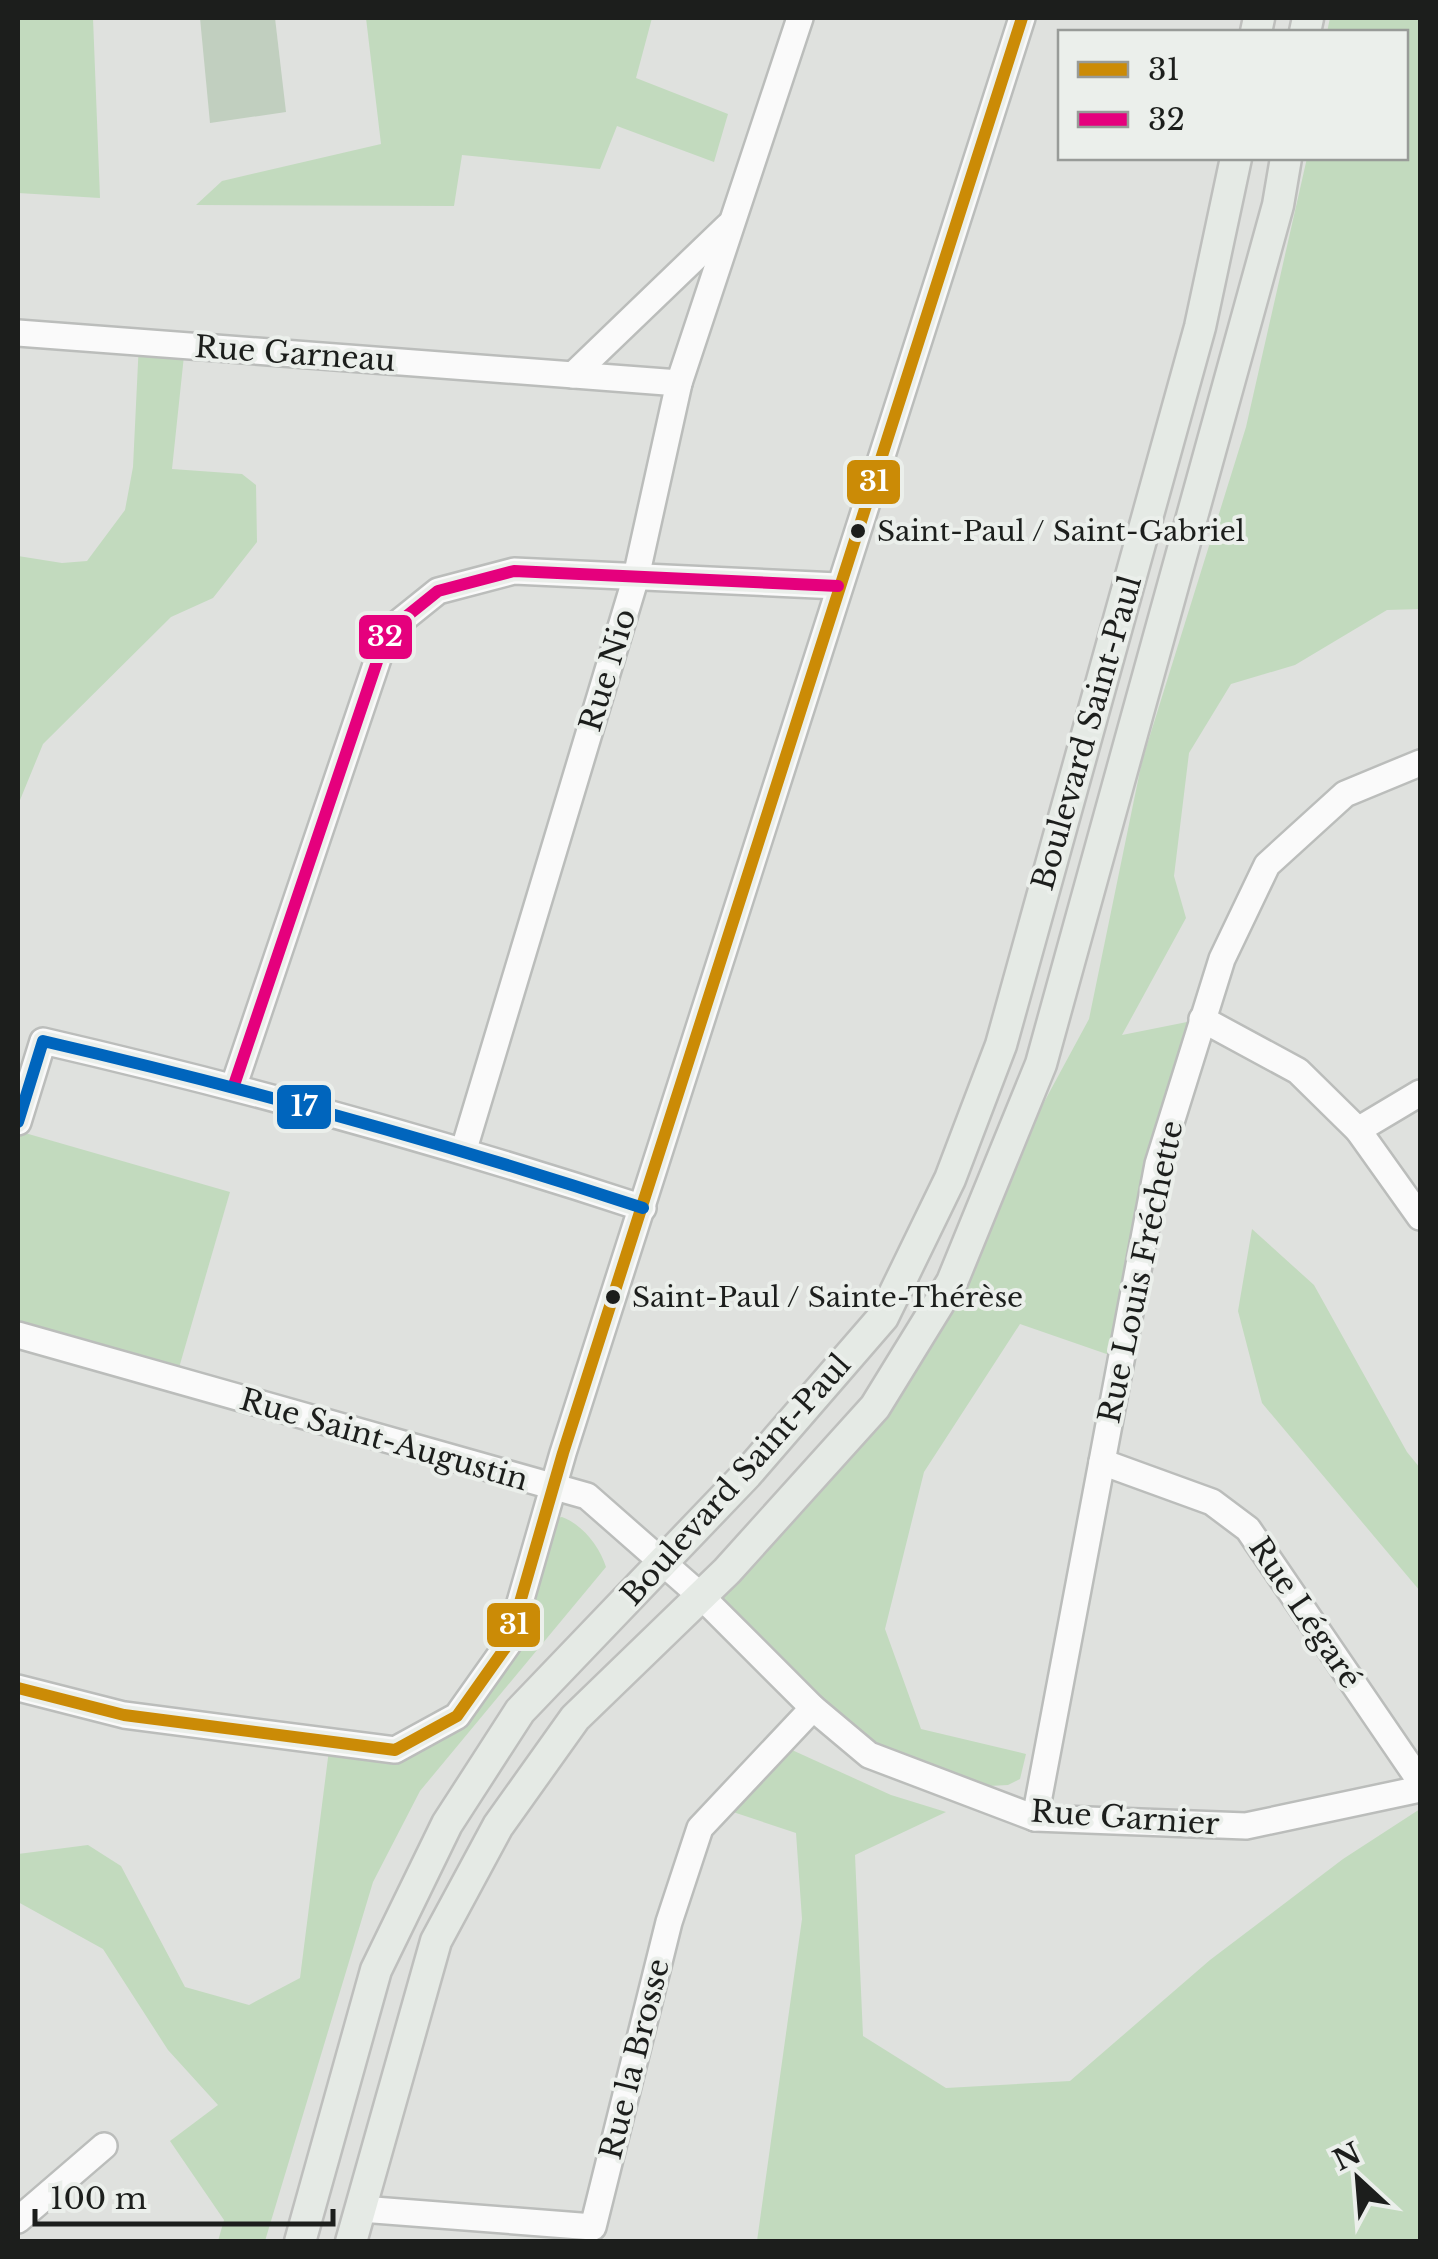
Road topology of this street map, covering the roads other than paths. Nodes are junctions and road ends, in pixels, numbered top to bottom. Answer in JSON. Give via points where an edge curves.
{"nodes":[{"id":1,"x":800,"y":18,"type":"edge"},
{"id":2,"x":1022,"y":18,"type":"edge"},
{"id":3,"x":1236,"y":160,"type":"edge"},
{"id":4,"x":1286,"y":160,"type":"edge"},
{"id":5,"x":731,"y":223,"type":"junction"},
{"id":6,"x":18,"y":333,"type":"edge"},
{"id":7,"x":572,"y":375,"type":"junction"},
{"id":8,"x":679,"y":383,"type":"junction"},
{"id":9,"x":636,"y":576,"type":"junction"},
{"id":10,"x":838,"y":586,"type":"junction"},
{"id":11,"x":1420,"y":763,"type":"edge"},
{"id":12,"x":1202,"y":1019,"type":"junction"},
{"id":13,"x":234,"y":1085,"type":"junction"},
{"id":14,"x":1420,"y":1093,"type":"edge"},
{"id":15,"x":18,"y":1122,"type":"edge"},
{"id":16,"x":1358,"y":1130,"type":"junction"},
{"id":17,"x":464,"y":1149,"type":"junction"},
{"id":18,"x":643,"y":1208,"type":"junction"},
{"id":19,"x":1420,"y":1218,"type":"edge"},
{"id":20,"x":18,"y":1334,"type":"edge"},
{"id":21,"x":1102,"y":1462,"type":"junction"},
{"id":22,"x":556,"y":1490,"type":"junction"},
{"id":23,"x":664,"y":1562,"type":"junction"},
{"id":24,"x":708,"y":1603,"type":"junction"},
{"id":25,"x":18,"y":1688,"type":"edge"},
{"id":26,"x":813,"y":1708,"type":"junction"},
{"id":27,"x":1420,"y":1782,"type":"edge"},
{"id":28,"x":1420,"y":1789,"type":"edge"},
{"id":29,"x":1035,"y":1818,"type":"junction"},
{"id":30,"x":104,"y":2146,"type":"dead end"},
{"id":31,"x":361,"y":2209,"type":"junction"},
{"id":32,"x":18,"y":2220,"type":"edge"},
{"id":33,"x":300,"y":2242,"type":"edge"},
{"id":34,"x":351,"y":2242,"type":"edge"}],
"edges":[{"from":1,"to":5,"type":"street","name":"Rue Nio"},
{"from":2,"to":10,"type":"street"},
{"from":3,"to":23,"type":"main road","name":"Boulevard Saint-Paul","via":[[1200,327],[1006,1026],[950,1179],[883,1317]]},
{"from":4,"to":24,"type":"main road","name":"Boulevard Saint-Paul","via":[[1034,1082],[952,1282],[876,1407]]},
{"from":5,"to":7,"type":"street"},
{"from":5,"to":8,"type":"street","name":"Rue Nio"},
{"from":6,"to":7,"type":"street","name":"Rue Garneau"},
{"from":7,"to":8,"type":"street","name":"Rue Garneau"},
{"from":8,"to":9,"type":"street","name":"Rue Nio"},
{"from":9,"to":10,"type":"street"},
{"from":9,"to":13,"type":"street","via":[[514,571],[438,591],[387,632]]},
{"from":9,"to":17,"type":"street","name":"Rue Nio"},
{"from":10,"to":18,"type":"street"},
{"from":11,"to":12,"type":"street","name":"Rue Louis Fréchette","via":[[1345,794],[1268,865],[1222,959]]},
{"from":12,"to":16,"type":"street","via":[[1298,1070]]},
{"from":12,"to":21,"type":"street","name":"Rue Louis Fréchette","via":[[1158,1164]]},
{"from":13,"to":15,"type":"street","via":[[42,1041]]},
{"from":13,"to":17,"type":"street"},
{"from":14,"to":16,"type":"street"},
{"from":16,"to":19,"type":"street"},
{"from":17,"to":18,"type":"street"},
{"from":18,"to":22,"type":"street"},
{"from":20,"to":22,"type":"street","name":"Rue Saint-Augustin"},
{"from":21,"to":27,"type":"street","name":"Rue Légaré","via":[[1212,1502],[1248,1529]]},
{"from":21,"to":29,"type":"street","name":"Rue Louis Fréchette"},
{"from":22,"to":23,"type":"street","name":"Rue Saint-Augustin","via":[[587,1496]]},
{"from":22,"to":25,"type":"street","via":[[508,1644],[458,1716],[395,1750],[124,1716]]},
{"from":23,"to":24,"type":"street","name":"Rue Saint-Augustin"},
{"from":23,"to":33,"type":"main road","name":"Boulevard Saint-Paul","via":[[520,1712],[446,1824],[376,1970]]},
{"from":24,"to":26,"type":"street","name":"Rue Garnier"},
{"from":24,"to":31,"type":"main road","name":"Boulevard Saint-Paul","via":[[576,1718],[498,1826],[436,1942]]},
{"from":26,"to":29,"type":"street","name":"Rue Garnier","via":[[869,1755]]},
{"from":26,"to":31,"type":"street","name":"Rue la Brosse","via":[[700,1828],[669,1922],[593,2227]]},
{"from":28,"to":29,"type":"street","name":"Rue Garnier","via":[[1246,1826]]},
{"from":30,"to":32,"type":"street"},
{"from":31,"to":34,"type":"main road","name":"Boulevard Saint-Paul"}]}
